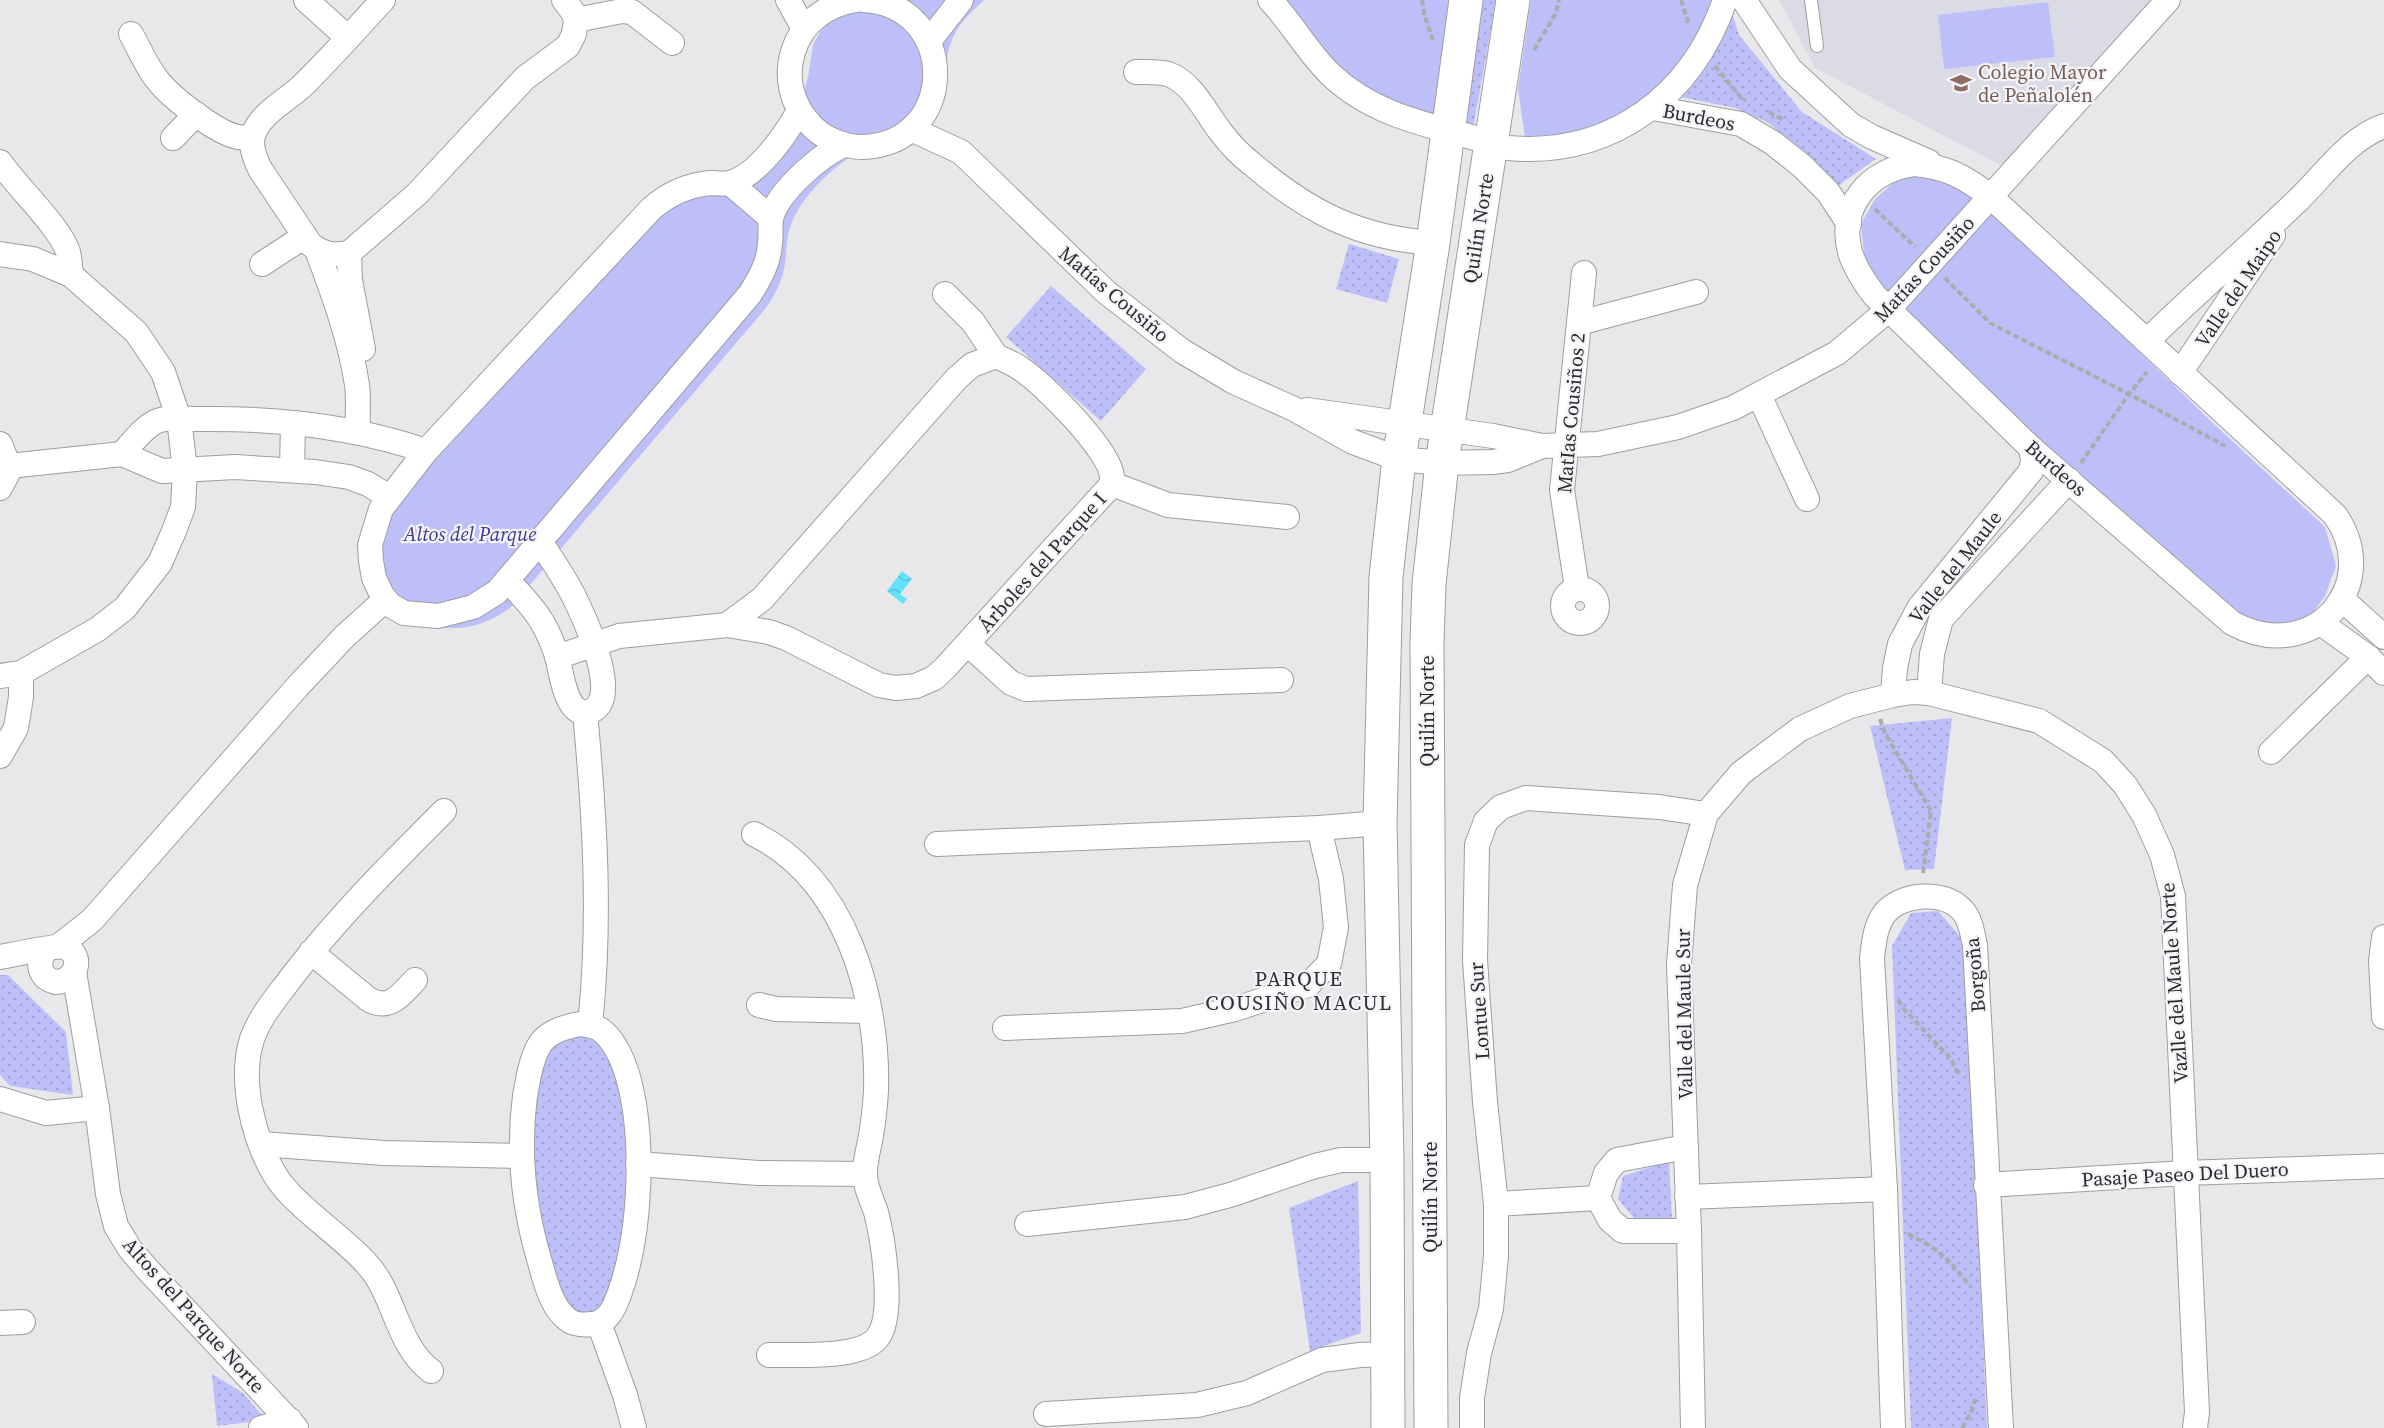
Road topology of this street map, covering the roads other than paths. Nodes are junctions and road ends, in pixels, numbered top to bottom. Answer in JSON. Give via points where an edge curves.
{"nodes":[{"id":1,"x":306,"y":0,"type":"edge"},
{"id":2,"x":383,"y":0,"type":"edge"},
{"id":3,"x":788,"y":0,"type":"edge"},
{"id":4,"x":856,"y":0,"type":"edge"},
{"id":5,"x":864,"y":0,"type":"edge"},
{"id":6,"x":961,"y":0,"type":"edge"},
{"id":7,"x":1270,"y":0,"type":"edge"},
{"id":8,"x":1284,"y":0,"type":"edge"},
{"id":9,"x":1466,"y":0,"type":"edge"},
{"id":10,"x":1513,"y":0,"type":"edge"},
{"id":11,"x":1725,"y":0,"type":"edge"},
{"id":12,"x":1744,"y":0,"type":"edge"},
{"id":13,"x":1811,"y":0,"type":"edge"},
{"id":14,"x":2168,"y":0,"type":"edge"},
{"id":15,"x":819,"y":4,"type":"edge"},
{"id":16,"x":570,"y":10,"type":"edge"},
{"id":17,"x":804,"y":29,"type":"junction"},
{"id":18,"x":131,"y":34,"type":"dead end"},
{"id":19,"x":348,"y":38,"type":"junction"},
{"id":20,"x":1302,"y":38,"type":"junction"},
{"id":21,"x":929,"y":41,"type":"junction"},
{"id":22,"x":672,"y":43,"type":"dead end"},
{"id":23,"x":1817,"y":46,"type":"dead end"},
{"id":24,"x":1136,"y":72,"type":"dead end"},
{"id":25,"x":931,"y":101,"type":"junction"},
{"id":26,"x":1653,"y":108,"type":"junction"},
{"id":27,"x":799,"y":111,"type":"junction"},
{"id":28,"x":196,"y":114,"type":"junction"},
{"id":29,"x":2384,"y":126,"type":"edge"},
{"id":30,"x":911,"y":129,"type":"junction"},
{"id":31,"x":1447,"y":129,"type":"junction"},
{"id":32,"x":173,"y":138,"type":"dead end"},
{"id":33,"x":252,"y":138,"type":"junction"},
{"id":34,"x":1491,"y":142,"type":"junction"},
{"id":35,"x":844,"y":145,"type":"junction"},
{"id":36,"x":956,"y":149,"type":"junction"},
{"id":37,"x":0,"y":162,"type":"edge"},
{"id":38,"x":1942,"y":167,"type":"junction"},
{"id":39,"x":730,"y":183,"type":"junction"},
{"id":40,"x":1991,"y":197,"type":"junction"},
{"id":41,"x":2295,"y":203,"type":"junction"},
{"id":42,"x":771,"y":218,"type":"junction"},
{"id":43,"x":1849,"y":224,"type":"junction"},
{"id":44,"x":311,"y":243,"type":"junction"},
{"id":45,"x":1433,"y":243,"type":"junction"},
{"id":46,"x":349,"y":253,"type":"junction"},
{"id":47,"x":0,"y":254,"type":"edge"},
{"id":48,"x":262,"y":264,"type":"dead end"},
{"id":49,"x":1584,"y":273,"type":"dead end"},
{"id":50,"x":70,"y":275,"type":"junction"},
{"id":51,"x":1696,"y":292,"type":"dead end"},
{"id":52,"x":945,"y":294,"type":"dead end"},
{"id":53,"x":1888,"y":310,"type":"junction"},
{"id":54,"x":1579,"y":323,"type":"junction"},
{"id":55,"x":352,"y":329,"type":"junction"},
{"id":56,"x":2154,"y":348,"type":"junction"},
{"id":57,"x":996,"y":356,"type":"junction"},
{"id":58,"x":2180,"y":373,"type":"junction"},
{"id":59,"x":1759,"y":395,"type":"junction"},
{"id":60,"x":1294,"y":409,"type":"junction"},
{"id":61,"x":179,"y":419,"type":"junction"},
{"id":62,"x":293,"y":423,"type":"junction"},
{"id":63,"x":1405,"y":424,"type":"junction"},
{"id":64,"x":1447,"y":430,"type":"junction"},
{"id":65,"x":358,"y":431,"type":"junction"},
{"id":66,"x":0,"y":444,"type":"edge"},
{"id":67,"x":1567,"y":444,"type":"junction"},
{"id":68,"x":1542,"y":446,"type":"junction"},
{"id":69,"x":2031,"y":448,"type":"junction"},
{"id":70,"x":426,"y":451,"type":"junction"},
{"id":71,"x":122,"y":454,"type":"junction"},
{"id":72,"x":1399,"y":459,"type":"junction"},
{"id":73,"x":1442,"y":463,"type":"junction"},
{"id":74,"x":185,"y":470,"type":"junction"},
{"id":75,"x":292,"y":470,"type":"junction"},
{"id":76,"x":5,"y":477,"type":"edge"},
{"id":77,"x":2069,"y":480,"type":"junction"},
{"id":78,"x":1112,"y":484,"type":"junction"},
{"id":79,"x":389,"y":497,"type":"junction"},
{"id":80,"x":1807,"y":499,"type":"dead end"},
{"id":81,"x":1287,"y":517,"type":"dead end"},
{"id":82,"x":540,"y":542,"type":"junction"},
{"id":83,"x":507,"y":580,"type":"junction"},
{"id":84,"x":774,"y":584,"type":"junction"},
{"id":85,"x":1577,"y":588,"type":"dead end"},
{"id":86,"x":385,"y":600,"type":"junction"},
{"id":87,"x":2344,"y":601,"type":"junction"},
{"id":88,"x":2322,"y":624,"type":"junction"},
{"id":89,"x":727,"y":625,"type":"junction"},
{"id":90,"x":2384,"y":637,"type":"edge"},
{"id":91,"x":786,"y":638,"type":"junction"},
{"id":92,"x":593,"y":643,"type":"junction"},
{"id":93,"x":968,"y":644,"type":"junction"},
{"id":94,"x":557,"y":657,"type":"junction"},
{"id":95,"x":2376,"y":665,"type":"edge"},
{"id":96,"x":11,"y":675,"type":"edge"},
{"id":97,"x":1281,"y":680,"type":"dead end"},
{"id":98,"x":1903,"y":695,"type":"junction"},
{"id":99,"x":585,"y":712,"type":"junction"},
{"id":100,"x":2271,"y":752,"type":"dead end"},
{"id":101,"x":0,"y":756,"type":"edge"},
{"id":102,"x":444,"y":811,"type":"dead end"},
{"id":103,"x":1706,"y":814,"type":"junction"},
{"id":104,"x":1380,"y":823,"type":"junction"},
{"id":105,"x":1319,"y":828,"type":"junction"},
{"id":106,"x":753,"y":834,"type":"dead end"},
{"id":107,"x":937,"y":844,"type":"dead end"},
{"id":108,"x":2384,"y":937,"type":"edge"},
{"id":109,"x":311,"y":952,"type":"junction"},
{"id":110,"x":0,"y":957,"type":"edge"},
{"id":111,"x":58,"y":964,"type":"junction"},
{"id":112,"x":415,"y":980,"type":"dead end"},
{"id":113,"x":759,"y":1005,"type":"dead end"},
{"id":114,"x":868,"y":1011,"type":"junction"},
{"id":115,"x":2384,"y":1017,"type":"edge"},
{"id":116,"x":590,"y":1025,"type":"junction"},
{"id":117,"x":1005,"y":1028,"type":"dead end"},
{"id":118,"x":0,"y":1099,"type":"edge"},
{"id":119,"x":97,"y":1108,"type":"junction"},
{"id":120,"x":261,"y":1144,"type":"junction"},
{"id":121,"x":1686,"y":1147,"type":"junction"},
{"id":122,"x":521,"y":1156,"type":"junction"},
{"id":123,"x":1387,"y":1160,"type":"junction"},
{"id":124,"x":638,"y":1164,"type":"junction"},
{"id":125,"x":2384,"y":1166,"type":"edge"},
{"id":126,"x":2185,"y":1173,"type":"junction"},
{"id":127,"x":864,"y":1174,"type":"junction"},
{"id":128,"x":1986,"y":1185,"type":"junction"},
{"id":129,"x":1884,"y":1189,"type":"junction"},
{"id":130,"x":1687,"y":1197,"type":"junction"},
{"id":131,"x":1598,"y":1198,"type":"junction"},
{"id":132,"x":1496,"y":1204,"type":"junction"},
{"id":133,"x":1028,"y":1224,"type":"dead end"},
{"id":134,"x":1689,"y":1231,"type":"junction"},
{"id":135,"x":599,"y":1323,"type":"junction"},
{"id":136,"x":1389,"y":1354,"type":"junction"},
{"id":137,"x":769,"y":1355,"type":"dead end"},
{"id":138,"x":430,"y":1371,"type":"dead end"},
{"id":139,"x":1046,"y":1414,"type":"dead end"},
{"id":140,"x":293,"y":1424,"type":"edge"},
{"id":141,"x":261,"y":1428,"type":"edge"},
{"id":142,"x":634,"y":1428,"type":"edge"},
{"id":143,"x":1388,"y":1428,"type":"edge"},
{"id":144,"x":1431,"y":1428,"type":"edge"},
{"id":145,"x":1472,"y":1428,"type":"edge"},
{"id":146,"x":1693,"y":1428,"type":"edge"},
{"id":147,"x":1893,"y":1428,"type":"edge"},
{"id":148,"x":2001,"y":1428,"type":"edge"},
{"id":149,"x":2195,"y":1428,"type":"edge"}],
"edges":[{"from":1,"to":19,"type":"street"},
{"from":2,"to":19,"type":"street"},
{"from":3,"to":17,"type":"street"},
{"from":4,"to":15,"type":"street"},
{"from":5,"to":21,"type":"street","via":[[907,14]]},
{"from":6,"to":21,"type":"street"},
{"from":7,"to":20,"type":"street"},
{"from":8,"to":20,"type":"street"},
{"from":9,"to":31,"type":"street"},
{"from":10,"to":34,"type":"street","name":"Quilín Norte"},
{"from":11,"to":26,"type":"street","name":"Burdeos","via":[[1717,24],[1690,70]]},
{"from":12,"to":38,"type":"street","name":"Burdeos","via":[[1790,69],[1851,124]]},
{"from":13,"to":23,"type":"lane"},
{"from":14,"to":40,"type":"street","name":"Matías Cousiño"},
{"from":15,"to":17,"type":"street"},
{"from":16,"to":22,"type":"street","via":[[632,12]]},
{"from":16,"to":46,"type":"street","via":[[574,34],[568,46],[525,78],[417,194]]},
{"from":17,"to":27,"type":"street","via":[[795,44],[790,69],[792,95]]},
{"from":18,"to":28,"type":"street","via":[[160,84]]},
{"from":19,"to":33,"type":"street","via":[[269,114]]},
{"from":20,"to":31,"type":"street","via":[[1331,75],[1364,99],[1386,112]]},
{"from":21,"to":25,"type":"street","via":[[936,81]]},
{"from":24,"to":45,"type":"street","via":[[1176,78],[1250,163],[1307,205],[1377,236]]},
{"from":25,"to":30,"type":"street"},
{"from":25,"to":36,"type":"street","name":"Matías Cousiño"},
{"from":26,"to":34,"type":"street","name":"Burdeos","via":[[1624,126],[1559,147],[1508,148]]},
{"from":26,"to":43,"type":"street","name":"Burdeos","via":[[1741,124],[1802,166],[1828,192]]},
{"from":27,"to":35,"type":"street","via":[[811,126]]},
{"from":27,"to":39,"type":"street","via":[[777,145],[754,168]]},
{"from":28,"to":32,"type":"street"},
{"from":28,"to":33,"type":"street","via":[[228,133]]},
{"from":29,"to":41,"type":"street","name":"Valle del Maipo","via":[[2352,144]]},
{"from":30,"to":35,"type":"street","via":[[900,138],[872,147]]},
{"from":30,"to":36,"type":"street","name":"Matías Cousiño"},
{"from":31,"to":34,"type":"street","name":"Burdeos"},
{"from":31,"to":45,"type":"street"},
{"from":33,"to":44,"type":"street","via":[[260,169]]},
{"from":34,"to":64,"type":"street","name":"Quilín Norte"},
{"from":35,"to":42,"type":"street","via":[[825,155],[786,192]]},
{"from":36,"to":60,"type":"street","name":"Matías Cousiño","via":[[1106,292],[1158,335],[1234,382]]},
{"from":37,"to":50,"type":"street","via":[[57,233],[68,252]]},
{"from":38,"to":40,"type":"street","name":"Burdeos"},
{"from":38,"to":43,"type":"street","name":"Burdeos","via":[[1914,164],[1894,168],[1874,179],[1859,194]]},
{"from":39,"to":42,"type":"street"},
{"from":39,"to":70,"type":"street","via":[[685,188],[651,209]]},
{"from":40,"to":53,"type":"street","name":"Matías Cousiño"},
{"from":40,"to":56,"type":"street","name":"Burdeos"},
{"from":41,"to":56,"type":"street","name":"Valle del Maipo","via":[[2209,281]]},
{"from":41,"to":58,"type":"street","name":"Valle del Maipo"},
{"from":42,"to":82,"type":"street","via":[[768,260],[750,294]]},
{"from":43,"to":53,"type":"street","name":"Burdeos","via":[[1848,243],[1854,264]]},
{"from":44,"to":46,"type":"street","via":[[333,255]]},
{"from":44,"to":48,"type":"street"},
{"from":44,"to":55,"type":"street"},
{"from":45,"to":63,"type":"street"},
{"from":46,"to":55,"type":"street"},
{"from":47,"to":50,"type":"street","via":[[33,260]]},
{"from":49,"to":54,"type":"street","name":"MatIas Cousiños 2"},
{"from":50,"to":61,"type":"street","via":[[136,332],[163,372]]},
{"from":51,"to":54,"type":"street"},
{"from":52,"to":57,"type":"street","via":[[973,322]]},
{"from":53,"to":59,"type":"street","name":"Matías Cousiño","via":[[1837,353]]},
{"from":53,"to":69,"type":"street","name":"Burdeos"},
{"from":54,"to":67,"type":"street","name":"MatIas Cousiños 2"},
{"from":55,"to":65,"type":"street","via":[[365,355],[365,371],[357,387]]},
{"from":56,"to":58,"type":"street","name":"Burdeos"},
{"from":57,"to":78,"type":"street","name":"Árboles del Parque I","via":[[1021,369],[1079,423],[1099,449],[1113,475]]},
{"from":57,"to":84,"type":"street","via":[[972,365],[957,378]]},
{"from":58,"to":87,"type":"street","name":"Burdeos","via":[[2341,523],[2350,544],[2353,568]]},
{"from":59,"to":67,"type":"street","name":"Matías Cousiño","via":[[1678,427],[1598,444]]},
{"from":59,"to":80,"type":"street"},
{"from":60,"to":63,"type":"street","name":"Matías Cousiño"},
{"from":60,"to":72,"type":"street","name":"Matías Cousiño","via":[[1353,442]]},
{"from":61,"to":62,"type":"street"},
{"from":61,"to":71,"type":"street","via":[[157,421]]},
{"from":61,"to":74,"type":"street"},
{"from":62,"to":65,"type":"street"},
{"from":62,"to":75,"type":"street"},
{"from":63,"to":64,"type":"street","name":"Matías Cousiño"},
{"from":63,"to":72,"type":"street"},
{"from":64,"to":68,"type":"street","name":"Matías Cousiño"},
{"from":64,"to":73,"type":"street","name":"Quilín Norte"},
{"from":65,"to":70,"type":"street"},
{"from":66,"to":76,"type":"street"},
{"from":67,"to":68,"type":"street","name":"Matías Cousiño"},
{"from":67,"to":85,"type":"street","name":"MatIas Cousiños 2","via":[[1562,490]]},
{"from":68,"to":73,"type":"street","name":"Matías Cousiño","via":[[1500,461]]},
{"from":69,"to":77,"type":"street","name":"Burdeos"},
{"from":69,"to":98,"type":"street","name":"Valle del Maule","via":[[2031,471],[1919,608],[1900,644],[1895,668]]},
{"from":70,"to":79,"type":"street"},
{"from":71,"to":74,"type":"street","via":[[162,471]]},
{"from":71,"to":76,"type":"street"},
{"from":72,"to":73,"type":"street","name":"Matías Cousiño"},
{"from":72,"to":104,"type":"street","via":[[1386,577]]},
{"from":73,"to":144,"type":"street","name":"Quilín Norte","via":[[1427,642]]},
{"from":74,"to":75,"type":"street"},
{"from":74,"to":96,"type":"street","via":[[183,507],[160,563],[125,608],[98,629]]},
{"from":75,"to":79,"type":"street","via":[[349,477]]},
{"from":77,"to":88,"type":"street","name":"Burdeos","via":[[2232,623],[2258,635],[2278,636],[2302,633]]},
{"from":77,"to":98,"type":"street","name":"Valle del Maule","via":[[1941,619],[1932,654]]},
{"from":78,"to":81,"type":"street","via":[[1168,504]]},
{"from":78,"to":93,"type":"street","name":"Árboles del Parque I"},
{"from":79,"to":86,"type":"street","via":[[381,509],[370,545],[374,578]]},
{"from":82,"to":83,"type":"street"},
{"from":82,"to":92,"type":"street","via":[[578,604]]},
{"from":83,"to":86,"type":"street","via":[[473,608],[438,616],[404,613]]},
{"from":83,"to":94,"type":"street","via":[[543,623]]},
{"from":84,"to":89,"type":"street","via":[[762,600]]},
{"from":84,"to":91,"type":"street","via":[[770,616],[774,627]]},
{"from":86,"to":111,"type":"street","via":[[298,686],[92,920]]},
{"from":87,"to":88,"type":"street","name":"Burdeos"},
{"from":87,"to":90,"type":"street"},
{"from":88,"to":95,"type":"street"},
{"from":89,"to":91,"type":"street","name":"Árboles del Parque I"},
{"from":89,"to":92,"type":"street","name":"Árboles del Parque I","via":[[633,634]]},
{"from":91,"to":93,"type":"street","name":"Árboles del Parque I","via":[[879,685],[896,688],[916,686],[934,678]]},
{"from":92,"to":94,"type":"street","name":"Árboles del Parque I"},
{"from":92,"to":99,"type":"street","via":[[604,689],[599,704]]},
{"from":93,"to":97,"type":"street","via":[[1011,683],[1026,689]]},
{"from":94,"to":99,"type":"street","via":[[567,696],[579,711]]},
{"from":95,"to":100,"type":"street"},
{"from":96,"to":101,"type":"street","via":[[21,697],[16,728]]},
{"from":98,"to":103,"type":"street","name":"Valle del Maule Sur","via":[[1850,706],[1800,729],[1742,773]]},
{"from":98,"to":126,"type":"street","name":"Vazlle del Maule Norte","via":[[2039,721],[2103,761],[2144,814],[2162,855],[2173,896]]},
{"from":99,"to":116,"type":"street","via":[[596,905],[596,969]]},
{"from":102,"to":109,"type":"street"},
{"from":103,"to":121,"type":"street","name":"Valle del Maule Sur","via":[[1685,885],[1679,965]]},
{"from":103,"to":132,"type":"street","name":"Lontue Sur","via":[[1526,798],[1500,807],[1486,821],[1477,845],[1475,960]]},
{"from":104,"to":105,"type":"street"},
{"from":104,"to":123,"type":"street"},
{"from":105,"to":107,"type":"street"},
{"from":105,"to":117,"type":"street","via":[[1331,879],[1336,927],[1329,964],[1308,985],[1235,1009],[1182,1021]]},
{"from":106,"to":114,"type":"street","via":[[784,852],[827,901],[858,963]]},
{"from":108,"to":115,"type":"street"},
{"from":109,"to":112,"type":"street","via":[[378,1003],[395,1000]]},
{"from":109,"to":120,"type":"street","via":[[267,1009],[249,1051],[249,1095]]},
{"from":110,"to":111,"type":"street"},
{"from":111,"to":119,"type":"street","name":"Altos del Parque Norte","via":[[81,1016]]},
{"from":113,"to":114,"type":"street","via":[[776,1009]]},
{"from":114,"to":127,"type":"street","via":[[876,1092]]},
{"from":116,"to":122,"type":"street","via":[[557,1030],[541,1042],[527,1081]]},
{"from":116,"to":124,"type":"street","via":[[608,1037],[622,1060],[632,1095]]},
{"from":118,"to":119,"type":"street","via":[[46,1113]]},
{"from":119,"to":140,"type":"street","name":"Altos del Parque Norte","via":[[108,1194],[120,1234],[174,1299]]},
{"from":120,"to":122,"type":"street","via":[[384,1153]]},
{"from":120,"to":138,"type":"street","via":[[285,1188],[369,1266],[417,1358]]},
{"from":121,"to":130,"type":"street","name":"Valle del Maule Sur"},
{"from":121,"to":131,"type":"street","via":[[1617,1160],[1606,1173]]},
{"from":122,"to":135,"type":"street","via":[[529,1226],[558,1310],[567,1319],[582,1324]]},
{"from":123,"to":133,"type":"street","via":[[1341,1160],[1315,1166],[1230,1196],[1185,1207]]},
{"from":123,"to":136,"type":"street"},
{"from":124,"to":127,"type":"street","via":[[758,1173]]},
{"from":124,"to":135,"type":"street","via":[[636,1215],[627,1270],[611,1312]]},
{"from":125,"to":126,"type":"street","name":"Pasaje Paseo Del Duero"},
{"from":126,"to":128,"type":"street","name":"Pasaje Paseo Del Duero"},
{"from":126,"to":149,"type":"street","name":"Vazlle del Maule Norte"},
{"from":127,"to":137,"type":"street","via":[[884,1256],[886,1309],[881,1332],[871,1344],[851,1351]]},
{"from":128,"to":129,"type":"street","name":"Borgoña","via":[[1975,945],[1962,909],[1946,899],[1920,896],[1901,901],[1886,913],[1875,933],[1872,958]]},
{"from":128,"to":148,"type":"street","name":"Borgoña"},
{"from":129,"to":130,"type":"street"},
{"from":129,"to":147,"type":"street"},
{"from":130,"to":134,"type":"street","name":"Valle del Maule Sur"},
{"from":131,"to":132,"type":"street"},
{"from":131,"to":134,"type":"street","via":[[1610,1220],[1623,1231]]},
{"from":132,"to":145,"type":"street","name":"Lontue Sur","via":[[1491,1309],[1479,1353]]},
{"from":134,"to":146,"type":"street","name":"Valle del Maule Sur"},
{"from":135,"to":142,"type":"street"},
{"from":136,"to":139,"type":"street","via":[[1322,1360],[1247,1393],[1197,1405]]},
{"from":136,"to":143,"type":"street"},
{"from":140,"to":141,"type":"street"}]}
